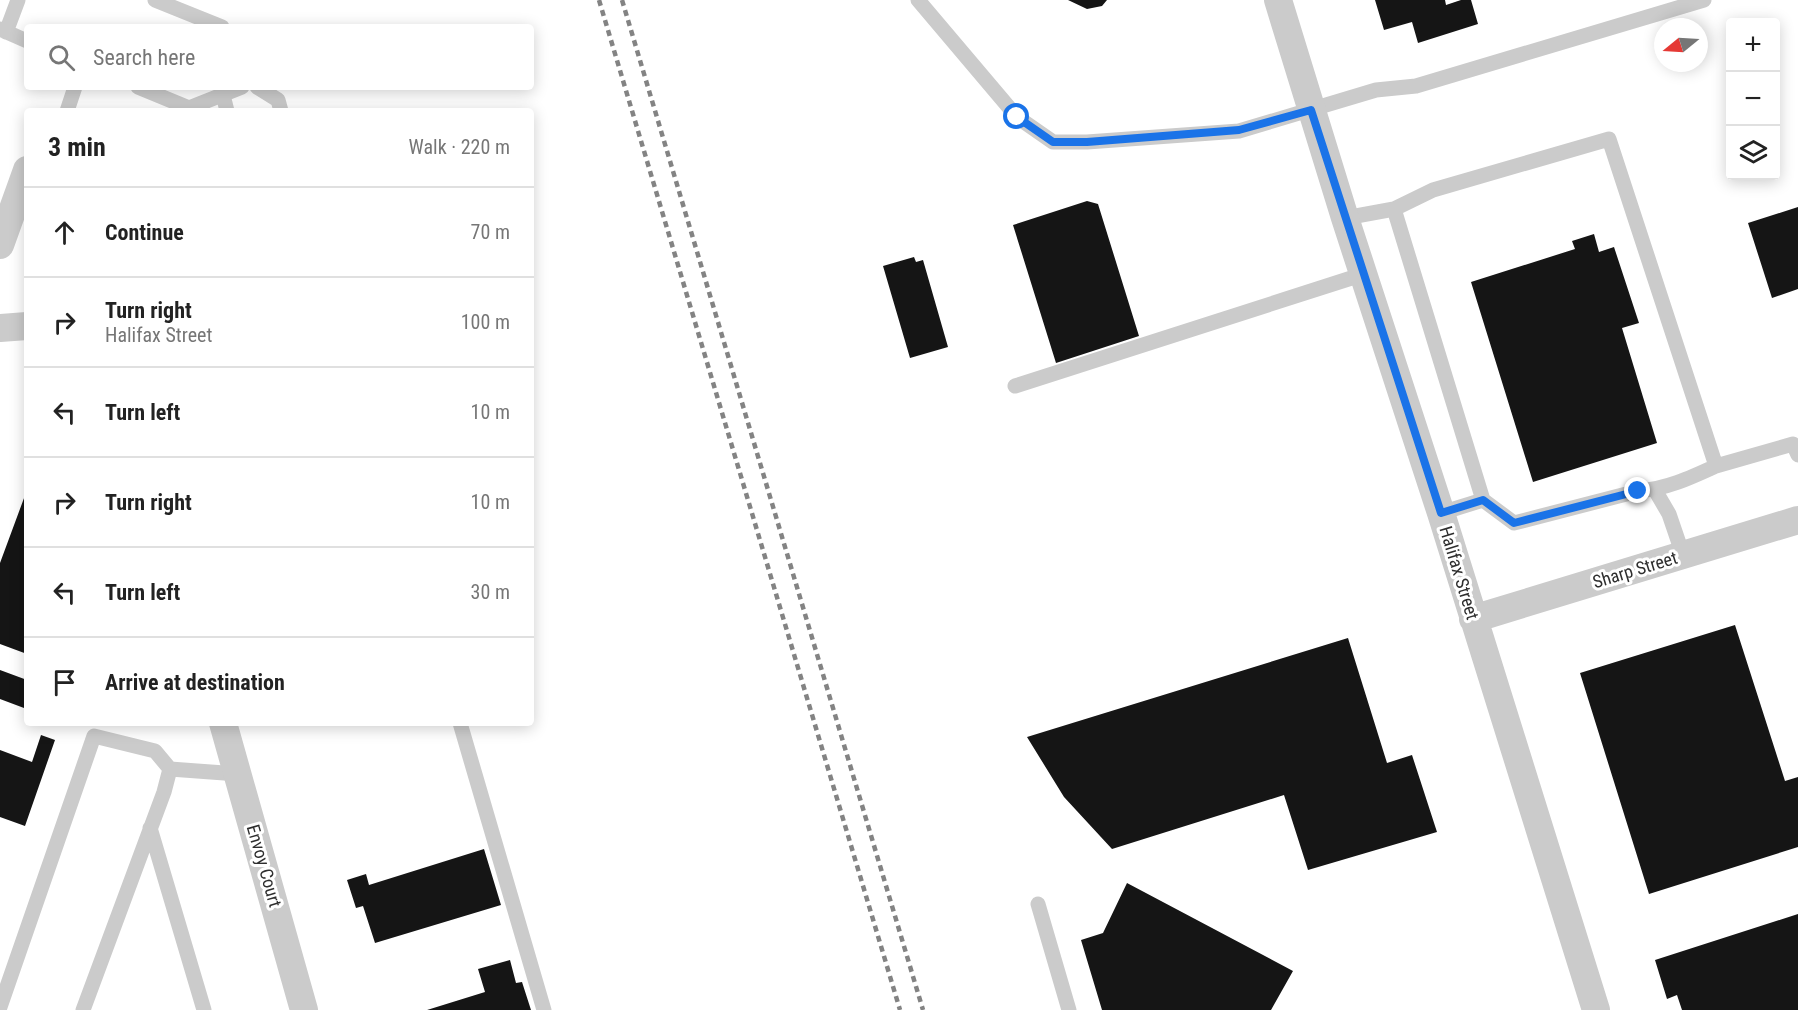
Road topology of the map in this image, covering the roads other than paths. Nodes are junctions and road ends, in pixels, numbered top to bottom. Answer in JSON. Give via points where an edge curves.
{"nodes":[{"id":1,"x":18,"y":0,"type":"edge"},
{"id":2,"x":155,"y":0,"type":"edge"},
{"id":3,"x":918,"y":0,"type":"edge"},
{"id":4,"x":1278,"y":0,"type":"edge"},
{"id":5,"x":1704,"y":0,"type":"edge"},
{"id":6,"x":215,"y":24,"type":"edge"},
{"id":7,"x":3,"y":30,"type":"edge"},
{"id":8,"x":24,"y":40,"type":"edge"},
{"id":9,"x":74,"y":90,"type":"edge"},
{"id":10,"x":145,"y":90,"type":"edge"},
{"id":11,"x":234,"y":90,"type":"edge"},
{"id":12,"x":262,"y":90,"type":"edge"},
{"id":13,"x":223,"y":94,"type":"junction"},
{"id":14,"x":68,"y":108,"type":"edge"},
{"id":15,"x":189,"y":108,"type":"edge"},
{"id":16,"x":189,"y":108,"type":"edge"},
{"id":17,"x":226,"y":108,"type":"edge"},
{"id":18,"x":280,"y":108,"type":"edge"},
{"id":19,"x":1311,"y":110,"type":"junction"},
{"id":20,"x":24,"y":178,"type":"edge"},
{"id":21,"x":1394,"y":209,"type":"junction"},
{"id":22,"x":1345,"y":218,"type":"junction"},
{"id":23,"x":0,"y":245,"type":"edge"},
{"id":24,"x":1364,"y":274,"type":"junction"},
{"id":25,"x":24,"y":326,"type":"edge"},
{"id":26,"x":0,"y":328,"type":"edge"},
{"id":27,"x":1016,"y":386,"type":"dead end"},
{"id":28,"x":1796,"y":447,"type":"edge"},
{"id":29,"x":1716,"y":466,"type":"junction"},
{"id":30,"x":1655,"y":490,"type":"junction"},
{"id":31,"x":1483,"y":500,"type":"junction"},
{"id":32,"x":1441,"y":513,"type":"junction"},
{"id":33,"x":1798,"y":520,"type":"edge"},
{"id":34,"x":1683,"y":555,"type":"junction"},
{"id":35,"x":1473,"y":619,"type":"junction"},
{"id":36,"x":224,"y":726,"type":"edge"},
{"id":37,"x":461,"y":726,"type":"edge"},
{"id":38,"x":170,"y":768,"type":"junction"},
{"id":39,"x":238,"y":774,"type":"junction"},
{"id":40,"x":150,"y":828,"type":"junction"},
{"id":41,"x":1038,"y":904,"type":"dead end"},
{"id":42,"x":0,"y":1007,"type":"edge"},
{"id":43,"x":83,"y":1010,"type":"edge"},
{"id":44,"x":204,"y":1010,"type":"edge"},
{"id":45,"x":304,"y":1010,"type":"edge"},
{"id":46,"x":544,"y":1010,"type":"edge"},
{"id":47,"x":1069,"y":1010,"type":"edge"},
{"id":48,"x":1596,"y":1010,"type":"edge"}],
"edges":[{"from":1,"to":7,"type":"lane"},
{"from":2,"to":6,"type":"lane"},
{"from":3,"to":19,"type":"lane","via":[[1017,117],[1053,142],[1239,130]]},
{"from":4,"to":19,"type":"street","name":"Halifax Street"},
{"from":5,"to":19,"type":"lane","via":[[1416,86],[1377,90]]},
{"from":7,"to":8,"type":"lane"},
{"from":9,"to":14,"type":"lane"},
{"from":10,"to":16,"type":"lane"},
{"from":11,"to":13,"type":"lane"},
{"from":12,"to":18,"type":"lane","via":[[278,100]]},
{"from":13,"to":15,"type":"lane"},
{"from":13,"to":17,"type":"lane"},
{"from":19,"to":22,"type":"street","name":"Halifax Street"},
{"from":20,"to":23,"type":"street"},
{"from":21,"to":22,"type":"lane"},
{"from":21,"to":29,"type":"lane","via":[[1433,190],[1609,139]]},
{"from":21,"to":31,"type":"lane"},
{"from":22,"to":24,"type":"street","name":"Halifax Street"},
{"from":24,"to":27,"type":"lane"},
{"from":24,"to":32,"type":"street","name":"Halifax Street"},
{"from":25,"to":26,"type":"street"},
{"from":28,"to":29,"type":"lane"},
{"from":29,"to":30,"type":"lane"},
{"from":30,"to":31,"type":"lane","via":[[1514,523]]},
{"from":30,"to":34,"type":"lane","via":[[1669,514]]},
{"from":31,"to":32,"type":"lane"},
{"from":32,"to":35,"type":"street","name":"Halifax Street"},
{"from":33,"to":34,"type":"street","name":"Sharp Street"},
{"from":34,"to":35,"type":"street","name":"Sharp Street"},
{"from":35,"to":48,"type":"street","name":"Halifax Street"},
{"from":36,"to":39,"type":"street","name":"Envoy Court"},
{"from":37,"to":46,"type":"lane"},
{"from":38,"to":39,"type":"lane"},
{"from":38,"to":40,"type":"lane"},
{"from":38,"to":42,"type":"lane","via":[[155,751],[94,736]]},
{"from":39,"to":45,"type":"street","name":"Envoy Court"},
{"from":40,"to":43,"type":"lane"},
{"from":40,"to":44,"type":"lane"},
{"from":41,"to":47,"type":"lane"}]}
